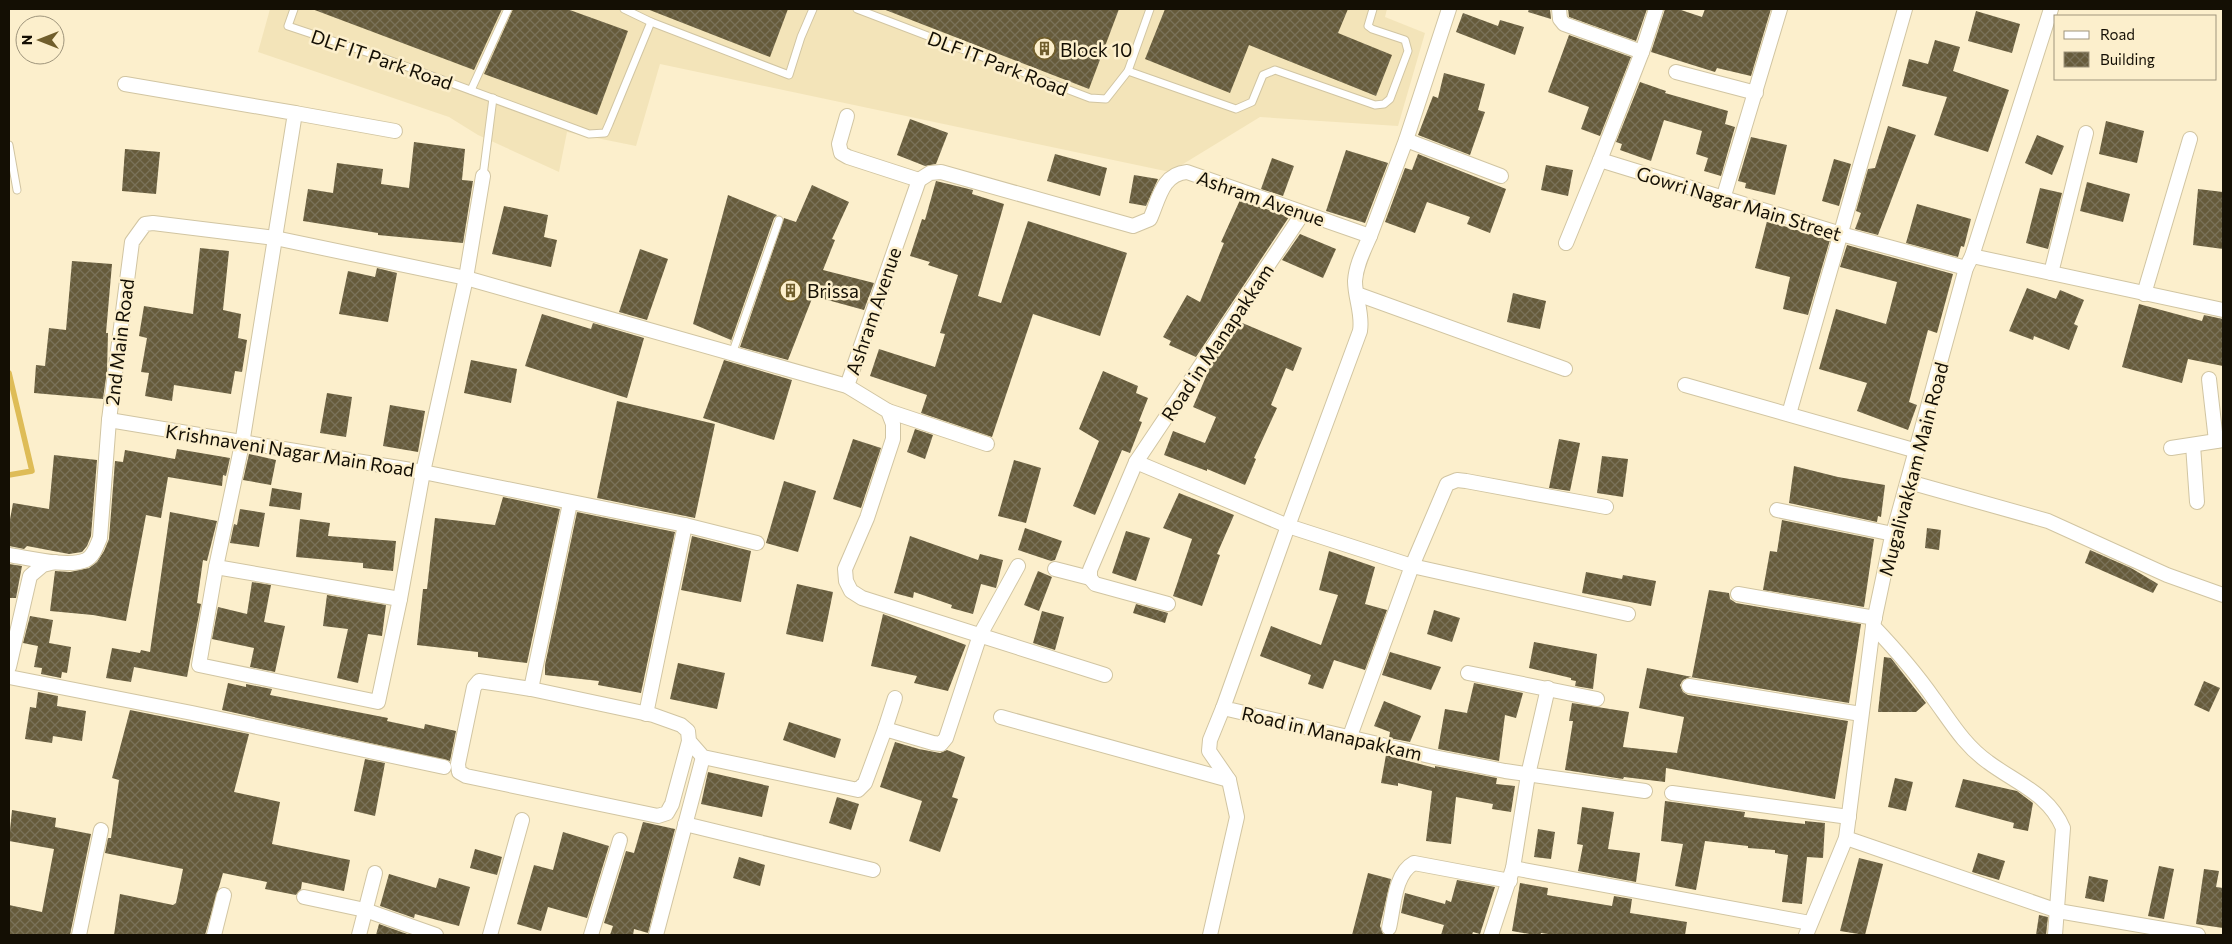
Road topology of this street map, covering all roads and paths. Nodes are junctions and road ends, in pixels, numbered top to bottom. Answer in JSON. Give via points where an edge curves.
{"nodes":[{"id":1,"x":294,"y":9,"type":"edge"},
{"id":2,"x":508,"y":9,"type":"edge"},
{"id":3,"x":624,"y":9,"type":"edge"},
{"id":4,"x":813,"y":9,"type":"edge"},
{"id":5,"x":856,"y":9,"type":"edge"},
{"id":6,"x":1150,"y":9,"type":"edge"},
{"id":7,"x":1372,"y":9,"type":"edge"},
{"id":8,"x":1449,"y":9,"type":"edge"},
{"id":9,"x":1559,"y":9,"type":"edge"},
{"id":10,"x":1656,"y":9,"type":"edge"},
{"id":11,"x":1780,"y":9,"type":"edge"},
{"id":12,"x":1905,"y":9,"type":"edge"},
{"id":13,"x":2051,"y":9,"type":"edge"},
{"id":14,"x":651,"y":22,"type":"junction"},
{"id":15,"x":1642,"y":52,"type":"junction"},
{"id":16,"x":1128,"y":71,"type":"junction"},
{"id":17,"x":1676,"y":72,"type":"dead end"},
{"id":18,"x":125,"y":84,"type":"dead end"},
{"id":19,"x":471,"y":90,"type":"junction"},
{"id":20,"x":1756,"y":93,"type":"junction"},
{"id":21,"x":493,"y":98,"type":"junction"},
{"id":22,"x":295,"y":113,"type":"junction"},
{"id":23,"x":847,"y":116,"type":"dead end"},
{"id":24,"x":395,"y":131,"type":"dead end"},
{"id":25,"x":2086,"y":133,"type":"dead end"},
{"id":26,"x":2190,"y":139,"type":"dead end"},
{"id":27,"x":1406,"y":140,"type":"junction"},
{"id":28,"x":9,"y":145,"type":"edge"},
{"id":29,"x":1600,"y":160,"type":"junction"},
{"id":30,"x":484,"y":176,"type":"joint"},
{"id":31,"x":1501,"y":176,"type":"dead end"},
{"id":32,"x":919,"y":180,"type":"junction"},
{"id":33,"x":17,"y":190,"type":"dead end"},
{"id":34,"x":1723,"y":200,"type":"junction"},
{"id":35,"x":1303,"y":213,"type":"junction"},
{"id":36,"x":779,"y":220,"type":"dead end"},
{"id":37,"x":1841,"y":234,"type":"junction"},
{"id":38,"x":1370,"y":236,"type":"junction"},
{"id":39,"x":276,"y":238,"type":"junction"},
{"id":40,"x":1566,"y":243,"type":"dead end"},
{"id":41,"x":1969,"y":262,"type":"junction"},
{"id":42,"x":2050,"y":273,"type":"junction"},
{"id":43,"x":466,"y":278,"type":"junction"},
{"id":44,"x":1356,"y":294,"type":"junction"},
{"id":45,"x":2144,"y":294,"type":"junction"},
{"id":46,"x":2223,"y":310,"type":"edge"},
{"id":47,"x":732,"y":355,"type":"junction"},
{"id":48,"x":1565,"y":369,"type":"dead end"},
{"id":49,"x":2209,"y":379,"type":"dead end"},
{"id":50,"x":1685,"y":385,"type":"dead end"},
{"id":51,"x":848,"y":386,"type":"junction"},
{"id":52,"x":888,"y":411,"type":"junction"},
{"id":53,"x":1789,"y":414,"type":"junction"},
{"id":54,"x":109,"y":420,"type":"junction"},
{"id":55,"x":2220,"y":441,"type":"edge"},
{"id":56,"x":242,"y":444,"type":"junction"},
{"id":57,"x":987,"y":444,"type":"dead end"},
{"id":58,"x":2193,"y":445,"type":"junction"},
{"id":59,"x":2171,"y":448,"type":"dead end"},
{"id":60,"x":1917,"y":451,"type":"junction"},
{"id":61,"x":1136,"y":462,"type":"junction"},
{"id":62,"x":423,"y":472,"type":"junction"},
{"id":63,"x":1909,"y":482,"type":"junction"},
{"id":64,"x":2197,"y":502,"type":"dead end"},
{"id":65,"x":570,"y":503,"type":"junction"},
{"id":66,"x":1606,"y":507,"type":"dead end"},
{"id":67,"x":1777,"y":510,"type":"dead end"},
{"id":68,"x":685,"y":525,"type":"junction"},
{"id":69,"x":1288,"y":526,"type":"junction"},
{"id":70,"x":1893,"y":534,"type":"junction"},
{"id":71,"x":756,"y":543,"type":"dead end"},
{"id":72,"x":9,"y":556,"type":"edge"},
{"id":73,"x":56,"y":562,"type":"junction"},
{"id":74,"x":1018,"y":566,"type":"dead end"},
{"id":75,"x":1412,"y":566,"type":"junction"},
{"id":76,"x":216,"y":567,"type":"junction"},
{"id":77,"x":1055,"y":569,"type":"dead end"},
{"id":78,"x":1090,"y":578,"type":"junction"},
{"id":79,"x":1738,"y":594,"type":"dead end"},
{"id":80,"x":2223,"y":595,"type":"edge"},
{"id":81,"x":400,"y":599,"type":"junction"},
{"id":82,"x":1168,"y":604,"type":"dead end"},
{"id":83,"x":1628,"y":614,"type":"dead end"},
{"id":84,"x":1874,"y":622,"type":"junction"},
{"id":85,"x":980,"y":635,"type":"junction"},
{"id":86,"x":9,"y":667,"type":"edge"},
{"id":87,"x":1468,"y":673,"type":"dead end"},
{"id":88,"x":1105,"y":675,"type":"dead end"},
{"id":89,"x":9,"y":677,"type":"edge"},
{"id":90,"x":1689,"y":686,"type":"dead end"},
{"id":91,"x":1548,"y":688,"type":"junction"},
{"id":92,"x":531,"y":689,"type":"junction"},
{"id":93,"x":895,"y":698,"type":"dead end"},
{"id":94,"x":1597,"y":699,"type":"dead end"},
{"id":95,"x":1223,"y":708,"type":"junction"},
{"id":96,"x":646,"y":714,"type":"junction"},
{"id":97,"x":1861,"y":714,"type":"junction"},
{"id":98,"x":1001,"y":717,"type":"dead end"},
{"id":99,"x":885,"y":729,"type":"junction"},
{"id":100,"x":1350,"y":736,"type":"junction"},
{"id":101,"x":689,"y":741,"type":"junction"},
{"id":102,"x":703,"y":757,"type":"junction"},
{"id":103,"x":444,"y":767,"type":"dead end"},
{"id":104,"x":1528,"y":775,"type":"junction"},
{"id":105,"x":1229,"y":780,"type":"junction"},
{"id":106,"x":1646,"y":791,"type":"dead end"},
{"id":107,"x":1672,"y":793,"type":"dead end"},
{"id":108,"x":1849,"y":817,"type":"junction"},
{"id":109,"x":522,"y":820,"type":"dead end"},
{"id":110,"x":685,"y":824,"type":"junction"},
{"id":111,"x":101,"y":830,"type":"dead end"},
{"id":112,"x":1846,"y":838,"type":"junction"},
{"id":113,"x":620,"y":840,"type":"dead end"},
{"id":114,"x":873,"y":870,"type":"dead end"},
{"id":115,"x":375,"y":873,"type":"dead end"},
{"id":116,"x":1512,"y":874,"type":"junction"},
{"id":117,"x":224,"y":895,"type":"dead end"},
{"id":118,"x":304,"y":897,"type":"dead end"},
{"id":119,"x":365,"y":910,"type":"junction"},
{"id":120,"x":2058,"y":911,"type":"junction"},
{"id":121,"x":1389,"y":928,"type":"dead end"},
{"id":122,"x":1808,"y":929,"type":"edge"},
{"id":123,"x":79,"y":935,"type":"edge"},
{"id":124,"x":214,"y":935,"type":"edge"},
{"id":125,"x":359,"y":935,"type":"edge"},
{"id":126,"x":436,"y":935,"type":"edge"},
{"id":127,"x":490,"y":935,"type":"edge"},
{"id":128,"x":591,"y":935,"type":"edge"},
{"id":129,"x":656,"y":935,"type":"edge"},
{"id":130,"x":1210,"y":935,"type":"edge"},
{"id":131,"x":1491,"y":935,"type":"edge"},
{"id":132,"x":2055,"y":935,"type":"edge"},
{"id":133,"x":2198,"y":935,"type":"edge"}],
"edges":[{"from":1,"to":19,"type":"lane","name":"DLF IT Park Road","via":[[288,26]]},
{"from":2,"to":19,"type":"lane"},
{"from":3,"to":14,"type":"lane"},
{"from":4,"to":14,"type":"lane","via":[[789,74]]},
{"from":5,"to":16,"type":"lane","name":"DLF IT Park Road","via":[[1090,98],[1106,99]]},
{"from":6,"to":16,"type":"lane","name":"DLF IT Park Road"},
{"from":7,"to":16,"type":"lane","via":[[1368,26],[1405,40],[1408,45],[1390,99],[1384,104],[1375,105],[1275,70],[1264,75],[1252,102],[1236,109]]},
{"from":8,"to":27,"type":"street"},
{"from":9,"to":15,"type":"street","via":[[1564,24]]},
{"from":10,"to":15,"type":"street"},
{"from":11,"to":20,"type":"street"},
{"from":12,"to":37,"type":"street"},
{"from":13,"to":41,"type":"street","name":"Mugalivakkam Main Road"},
{"from":14,"to":21,"type":"lane","name":"DLF IT Park Road","via":[[604,133],[589,134]]},
{"from":15,"to":29,"type":"street"},
{"from":17,"to":20,"type":"street"},
{"from":18,"to":22,"type":"street"},
{"from":19,"to":21,"type":"lane","name":"DLF IT Park Road"},
{"from":20,"to":34,"type":"street"},
{"from":21,"to":30,"type":"lane"},
{"from":22,"to":24,"type":"street"},
{"from":22,"to":39,"type":"street"},
{"from":23,"to":32,"type":"street","via":[[839,144],[841,153]]},
{"from":25,"to":42,"type":"street"},
{"from":26,"to":45,"type":"street"},
{"from":27,"to":31,"type":"street"},
{"from":27,"to":38,"type":"street"},
{"from":28,"to":33,"type":"lane"},
{"from":29,"to":34,"type":"street","name":"Gowri Nagar Main Street"},
{"from":29,"to":40,"type":"street"},
{"from":30,"to":43,"type":"street","name":"Krishnaveni Nagar Main Road"},
{"from":32,"to":35,"type":"street","name":"Ashram Avenue","via":[[930,173],[941,172],[1133,226],[1150,219],[1171,176],[1187,172]]},
{"from":32,"to":51,"type":"street","name":"Ashram Avenue"},
{"from":34,"to":37,"type":"street","name":"Gowri Nagar Main Street"},
{"from":35,"to":38,"type":"street","name":"Ashram Avenue"},
{"from":35,"to":61,"type":"street","name":"Road in Manapakkam"},
{"from":36,"to":47,"type":"lane"},
{"from":37,"to":41,"type":"street","name":"Gowri Nagar Main Street"},
{"from":37,"to":53,"type":"street"},
{"from":38,"to":44,"type":"street","name":"Road in Manapakkam","via":[[1357,268]]},
{"from":39,"to":43,"type":"street"},
{"from":39,"to":54,"type":"street","name":"2nd Main Road","via":[[145,224],[132,242]]},
{"from":39,"to":56,"type":"street"},
{"from":41,"to":42,"type":"street","name":"Gowri Nagar Main Street"},
{"from":41,"to":60,"type":"street","name":"Mugalivakkam Main Road"},
{"from":42,"to":45,"type":"street","name":"Gowri Nagar Main Street"},
{"from":43,"to":47,"type":"street"},
{"from":43,"to":62,"type":"street","name":"Krishnaveni Nagar Main Road"},
{"from":44,"to":48,"type":"street"},
{"from":44,"to":69,"type":"street","name":"Road in Manapakkam","via":[[1360,331]]},
{"from":45,"to":46,"type":"street","name":"Gowri Nagar Main Street"},
{"from":47,"to":51,"type":"street"},
{"from":49,"to":55,"type":"street"},
{"from":50,"to":53,"type":"street"},
{"from":51,"to":52,"type":"street"},
{"from":52,"to":57,"type":"street"},
{"from":52,"to":85,"type":"street","via":[[893,424],[893,439],[867,518],[845,569],[846,581],[851,591],[862,598]]},
{"from":53,"to":60,"type":"street"},
{"from":54,"to":56,"type":"street","name":"Krishnaveni Nagar Main Road"},
{"from":54,"to":73,"type":"street","name":"2nd Main Road","via":[[100,538],[87,560]]},
{"from":55,"to":58,"type":"street"},
{"from":56,"to":62,"type":"street","name":"Krishnaveni Nagar Main Road"},
{"from":56,"to":76,"type":"street"},
{"from":58,"to":59,"type":"street"},
{"from":58,"to":64,"type":"street"},
{"from":60,"to":63,"type":"street","name":"Mugalivakkam Main Road"},
{"from":61,"to":69,"type":"street"},
{"from":61,"to":78,"type":"street","name":"Road in Manapakkam","via":[[1090,570]]},
{"from":62,"to":65,"type":"street"},
{"from":62,"to":81,"type":"street"},
{"from":63,"to":70,"type":"street","name":"Mugalivakkam Main Road"},
{"from":63,"to":80,"type":"street","via":[[2048,521],[2167,575]]},
{"from":65,"to":68,"type":"street"},
{"from":65,"to":92,"type":"street"},
{"from":66,"to":75,"type":"street","via":[[1457,480],[1447,484],[1441,493]]},
{"from":67,"to":70,"type":"street"},
{"from":68,"to":71,"type":"street"},
{"from":68,"to":96,"type":"street"},
{"from":69,"to":75,"type":"street"},
{"from":69,"to":95,"type":"street","name":"Road in Manapakkam"},
{"from":70,"to":84,"type":"street","name":"Mugalivakkam Main Road"},
{"from":72,"to":73,"type":"street"},
{"from":73,"to":86,"type":"street","via":[[43,565],[30,576]]},
{"from":74,"to":85,"type":"street"},
{"from":75,"to":83,"type":"street"},
{"from":75,"to":100,"type":"street"},
{"from":76,"to":81,"type":"street"},
{"from":76,"to":81,"type":"street","via":[[198,665],[378,702]]},
{"from":77,"to":78,"type":"street"},
{"from":78,"to":82,"type":"street","via":[[1095,584]]},
{"from":79,"to":84,"type":"street"},
{"from":84,"to":97,"type":"street","name":"Mugalivakkam Main Road"},
{"from":84,"to":120,"type":"street","via":[[1969,747],[2036,794],[2057,813],[2063,828]]},
{"from":85,"to":88,"type":"street"},
{"from":85,"to":99,"type":"street","via":[[946,738],[940,744]]},
{"from":87,"to":91,"type":"street"},
{"from":89,"to":103,"type":"street"},
{"from":90,"to":97,"type":"street"},
{"from":91,"to":94,"type":"street"},
{"from":91,"to":104,"type":"street"},
{"from":92,"to":96,"type":"street"},
{"from":92,"to":101,"type":"street","via":[[479,681],[472,697],[459,772],[658,816],[667,813],[672,804]]},
{"from":93,"to":99,"type":"street"},
{"from":95,"to":100,"type":"street","name":"Road in Manapakkam"},
{"from":95,"to":105,"type":"street","via":[[1209,751]]},
{"from":96,"to":101,"type":"street","via":[[681,724],[688,731]]},
{"from":97,"to":108,"type":"street","name":"Mugalivakkam Main Road"},
{"from":98,"to":105,"type":"street"},
{"from":99,"to":102,"type":"street","via":[[865,783],[858,790]]},
{"from":100,"to":104,"type":"street","name":"Road in Manapakkam","via":[[1434,757]]},
{"from":101,"to":102,"type":"street"},
{"from":102,"to":110,"type":"street"},
{"from":104,"to":106,"type":"street","name":"Road in Manapakkam"},
{"from":104,"to":116,"type":"street"},
{"from":105,"to":130,"type":"street","via":[[1237,817]]},
{"from":107,"to":108,"type":"street"},
{"from":108,"to":112,"type":"street","name":"Mugalivakkam Main Road"},
{"from":109,"to":127,"type":"street"},
{"from":110,"to":114,"type":"street"},
{"from":110,"to":129,"type":"street"},
{"from":111,"to":123,"type":"street"},
{"from":112,"to":120,"type":"street"},
{"from":112,"to":122,"type":"street","name":"Mugalivakkam Main Road"},
{"from":113,"to":128,"type":"street"},
{"from":115,"to":119,"type":"street"},
{"from":116,"to":121,"type":"street","via":[[1414,863],[1401,875]]},
{"from":116,"to":122,"type":"street"},
{"from":116,"to":131,"type":"street"},
{"from":117,"to":124,"type":"street"},
{"from":118,"to":119,"type":"street"},
{"from":119,"to":125,"type":"street"},
{"from":119,"to":126,"type":"street"},
{"from":120,"to":132,"type":"street"},
{"from":120,"to":133,"type":"street"}]}
